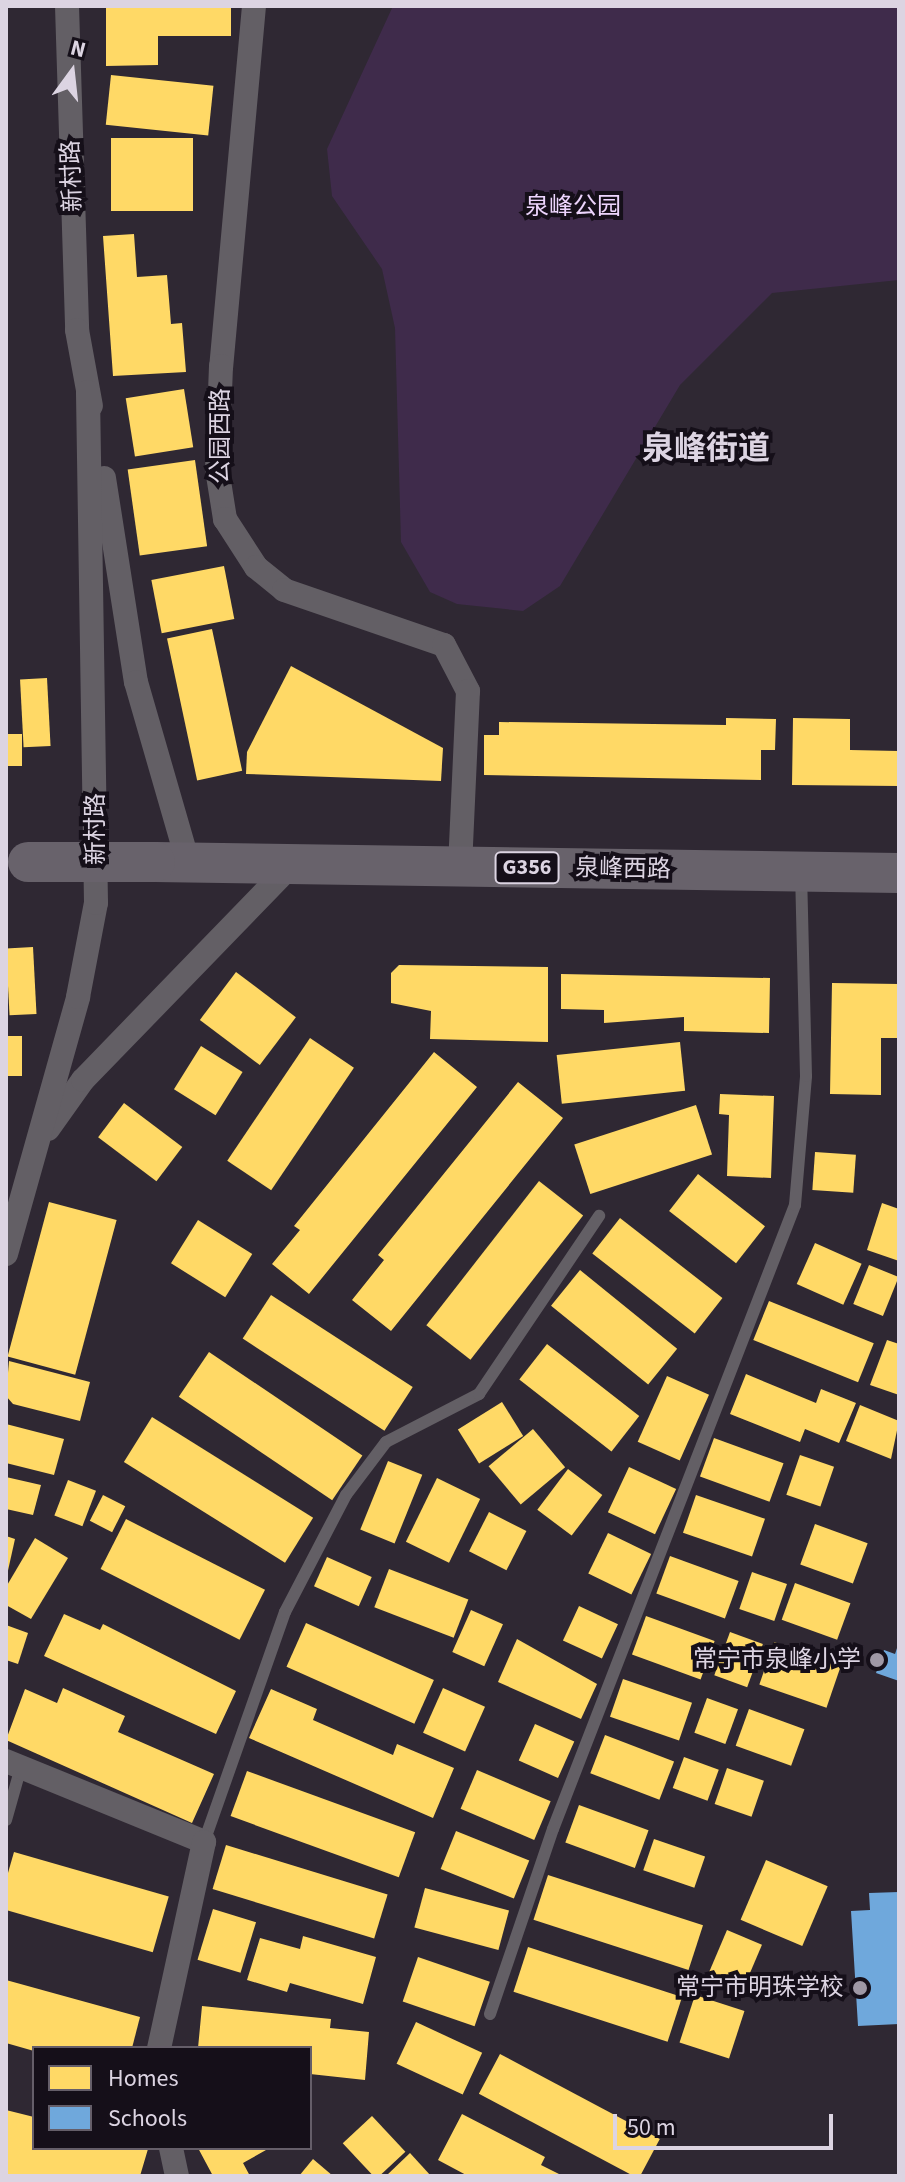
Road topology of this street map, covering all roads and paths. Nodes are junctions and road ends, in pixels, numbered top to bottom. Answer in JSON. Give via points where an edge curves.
{"nodes":[{"id":1,"x":67,"y":6,"type":"edge"},
{"id":2,"x":254,"y":6,"type":"edge"},
{"id":3,"x":88,"y":392,"type":"junction"},
{"id":4,"x":17,"y":862,"type":"edge"},
{"id":5,"x":172,"y":862,"type":"junction"},
{"id":6,"x":293,"y":863,"type":"junction"},
{"id":7,"x":460,"y":866,"type":"junction"},
{"id":8,"x":801,"y":872,"type":"junction"},
{"id":9,"x":899,"y":873,"type":"edge"},
{"id":10,"x":36,"y":1152,"type":"junction"},
{"id":11,"x":599,"y":1216,"type":"dead end"},
{"id":12,"x":6,"y":1254,"type":"edge"},
{"id":13,"x":13,"y":1764,"type":"edge"},
{"id":14,"x":6,"y":1820,"type":"edge"},
{"id":15,"x":204,"y":1842,"type":"junction"},
{"id":16,"x":490,"y":2014,"type":"dead end"},
{"id":17,"x":159,"y":2046,"type":"edge"},
{"id":18,"x":171,"y":2150,"type":"edge"},
{"id":19,"x":177,"y":2176,"type":"edge"}],
"edges":[{"from":1,"to":3,"type":"street","name":"新村路","via":[[77,330]]},
{"from":2,"to":7,"type":"street","name":"公园西路","via":[[221,366],[217,469],[225,519],[256,567],[284,590],[444,645],[468,691]]},
{"from":3,"to":5,"type":"street","name":"新村路"},
{"from":3,"to":10,"type":"street","name":"新村路","via":[[96,903]]},
{"from":4,"to":5,"type":"highway","number":"G356","bridge":true},
{"from":5,"to":6,"type":"highway","name":"泉峰西路","number":"G356"},
{"from":6,"to":7,"type":"highway","name":"泉峰西路","number":"G356"},
{"from":6,"to":10,"type":"street","via":[[83,1080]]},
{"from":7,"to":8,"type":"highway","name":"泉峰西路","number":"G356"},
{"from":8,"to":9,"type":"highway","name":"泉峰西路","number":"G356"},
{"from":8,"to":16,"type":"lane","via":[[806,1076],[795,1205],[553,1829]]},
{"from":10,"to":12,"type":"street","name":"新村路"},
{"from":11,"to":15,"type":"lane","via":[[479,1394],[386,1442],[346,1495],[285,1612]]},
{"from":13,"to":14,"type":"lane"},
{"from":13,"to":15,"type":"street"},
{"from":15,"to":17,"type":"street"},
{"from":18,"to":19,"type":"street"}]}
